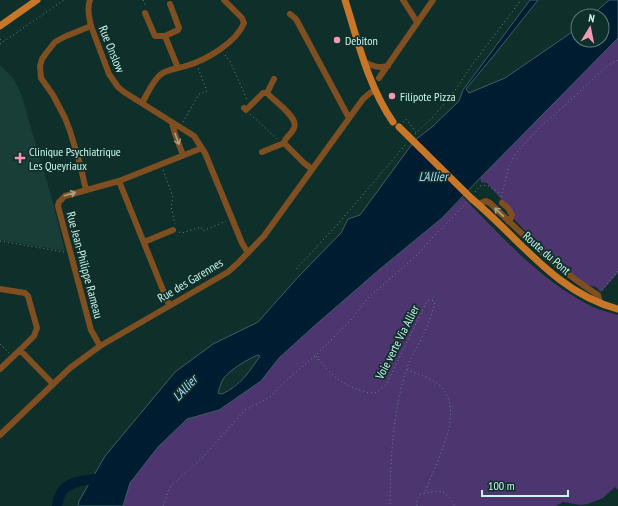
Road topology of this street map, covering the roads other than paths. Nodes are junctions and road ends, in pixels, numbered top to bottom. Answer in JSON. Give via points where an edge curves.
{"nodes":[{"id":1,"x":90,"y":0,"type":"edge"},
{"id":2,"x":224,"y":0,"type":"edge"},
{"id":3,"x":345,"y":0,"type":"edge"},
{"id":4,"x":403,"y":0,"type":"edge"},
{"id":5,"x":433,"y":0,"type":"edge"},
{"id":6,"x":34,"y":1,"type":"edge"},
{"id":7,"x":170,"y":4,"type":"dead end"},
{"id":8,"x":145,"y":13,"type":"dead end"},
{"id":9,"x":290,"y":14,"type":"dead end"},
{"id":10,"x":417,"y":22,"type":"junction"},
{"id":11,"x":0,"y":26,"type":"edge"},
{"id":12,"x":91,"y":26,"type":"junction"},
{"id":13,"x":165,"y":36,"type":"junction"},
{"id":14,"x":365,"y":62,"type":"junction"},
{"id":15,"x":388,"y":66,"type":"junction"},
{"id":16,"x":178,"y":68,"type":"junction"},
{"id":17,"x":368,"y":72,"type":"junction"},
{"id":18,"x":379,"y":78,"type":"dead end"},
{"id":19,"x":274,"y":79,"type":"dead end"},
{"id":20,"x":372,"y":92,"type":"junction"},
{"id":21,"x":267,"y":93,"type":"junction"},
{"id":22,"x":142,"y":103,"type":"junction"},
{"id":23,"x":247,"y":108,"type":"road end"},
{"id":24,"x":349,"y":118,"type":"junction"},
{"id":25,"x":394,"y":122,"type":"junction"},
{"id":26,"x":172,"y":123,"type":"junction"},
{"id":27,"x":283,"y":144,"type":"junction"},
{"id":28,"x":202,"y":148,"type":"junction"},
{"id":29,"x":262,"y":152,"type":"dead end"},
{"id":30,"x":183,"y":155,"type":"junction"},
{"id":31,"x":312,"y":169,"type":"junction"},
{"id":32,"x":118,"y":181,"type":"junction"},
{"id":33,"x":86,"y":190,"type":"junction"},
{"id":34,"x":473,"y":200,"type":"junction"},
{"id":35,"x":502,"y":203,"type":"dead end"},
{"id":36,"x":509,"y":222,"type":"junction"},
{"id":37,"x":173,"y":230,"type":"road end"},
{"id":38,"x":144,"y":242,"type":"junction"},
{"id":39,"x":248,"y":253,"type":"junction"},
{"id":40,"x":0,"y":289,"type":"edge"},
{"id":41,"x":600,"y":303,"type":"junction"},
{"id":42,"x":169,"y":305,"type":"junction"},
{"id":43,"x":618,"y":309,"type":"edge"},
{"id":44,"x":100,"y":346,"type":"junction"},
{"id":45,"x":20,"y":350,"type":"junction"},
{"id":46,"x":0,"y":369,"type":"edge"},
{"id":47,"x":53,"y":384,"type":"junction"},
{"id":48,"x":0,"y":434,"type":"edge"}],
"edges":[{"from":1,"to":12,"type":"street","name":"Rue Onslow","via":[[88,16]]},
{"from":2,"to":16,"type":"street","via":[[244,23],[242,29],[221,49]]},
{"from":3,"to":14,"type":"main road"},
{"from":4,"to":10,"type":"street"},
{"from":5,"to":10,"type":"street"},
{"from":6,"to":11,"type":"main road"},
{"from":7,"to":13,"type":"street","via":[[179,28]]},
{"from":8,"to":13,"type":"street","via":[[155,36]]},
{"from":9,"to":24,"type":"street","via":[[296,19]]},
{"from":10,"to":15,"type":"street"},
{"from":12,"to":22,"type":"street","name":"Rue Onslow","via":[[113,81],[124,92]]},
{"from":12,"to":33,"type":"street","via":[[56,42],[44,56],[40,66],[42,78],[70,131]]},
{"from":13,"to":16,"type":"street"},
{"from":14,"to":15,"type":"street","via":[[379,68]]},
{"from":14,"to":17,"type":"main road"},
{"from":15,"to":18,"type":"street"},
{"from":16,"to":22,"type":"street","via":[[160,75]]},
{"from":17,"to":20,"type":"main road"},
{"from":17,"to":25,"type":"main road","via":[[384,109]]},
{"from":19,"to":21,"type":"street"},
{"from":20,"to":24,"type":"street","name":"Rue des Garennes","via":[[363,99]]},
{"from":20,"to":25,"type":"main road"},
{"from":21,"to":23,"type":"street","via":[[263,93]]},
{"from":21,"to":27,"type":"street","via":[[295,120],[295,126]]},
{"from":22,"to":26,"type":"street","name":"Rue Onslow"},
{"from":24,"to":31,"type":"street","name":"Rue des Garennes"},
{"from":25,"to":34,"type":"main road","name":"Route du Pont","bridge":true},
{"from":26,"to":28,"type":"street","name":"Rue Onslow","via":[[194,136]]},
{"from":26,"to":30,"type":"street","one_way":true},
{"from":27,"to":29,"type":"street"},
{"from":27,"to":31,"type":"street"},
{"from":28,"to":30,"type":"street"},
{"from":28,"to":39,"type":"street","name":"Rue Onslow"},
{"from":30,"to":32,"type":"street","name":"Rue Jean-Philippe Rameau"},
{"from":31,"to":39,"type":"street","name":"Rue des Garennes","via":[[264,236]]},
{"from":32,"to":33,"type":"street","name":"Rue Jean-Philippe Rameau"},
{"from":32,"to":38,"type":"street"},
{"from":44,"to":33,"type":"street","name":"Rue Jean-Philippe Rameau","one_way":true,"via":[[91,330],[58,206],[64,196]]},
{"from":36,"to":34,"type":"street","one_way":true,"via":[[490,203]]},
{"from":34,"to":41,"type":"main road","name":"Route du Pont","via":[[553,275],[572,289]]},
{"from":35,"to":36,"type":"street","via":[[512,215]]},
{"from":36,"to":41,"type":"street","via":[[578,283],[598,295]]},
{"from":37,"to":38,"type":"street"},
{"from":38,"to":42,"type":"street"},
{"from":39,"to":42,"type":"street","name":"Rue des Garennes","via":[[228,272]]},
{"from":40,"to":45,"type":"street","via":[[25,293],[28,296],[37,328],[36,333]]},
{"from":41,"to":43,"type":"main road","name":"Route du Pont"},
{"from":42,"to":44,"type":"street","name":"Rue des Garennes"},
{"from":44,"to":47,"type":"street","name":"Rue des Garennes"},
{"from":45,"to":46,"type":"street"},
{"from":45,"to":47,"type":"street"},
{"from":47,"to":48,"type":"street","name":"Rue des Garennes"}]}
